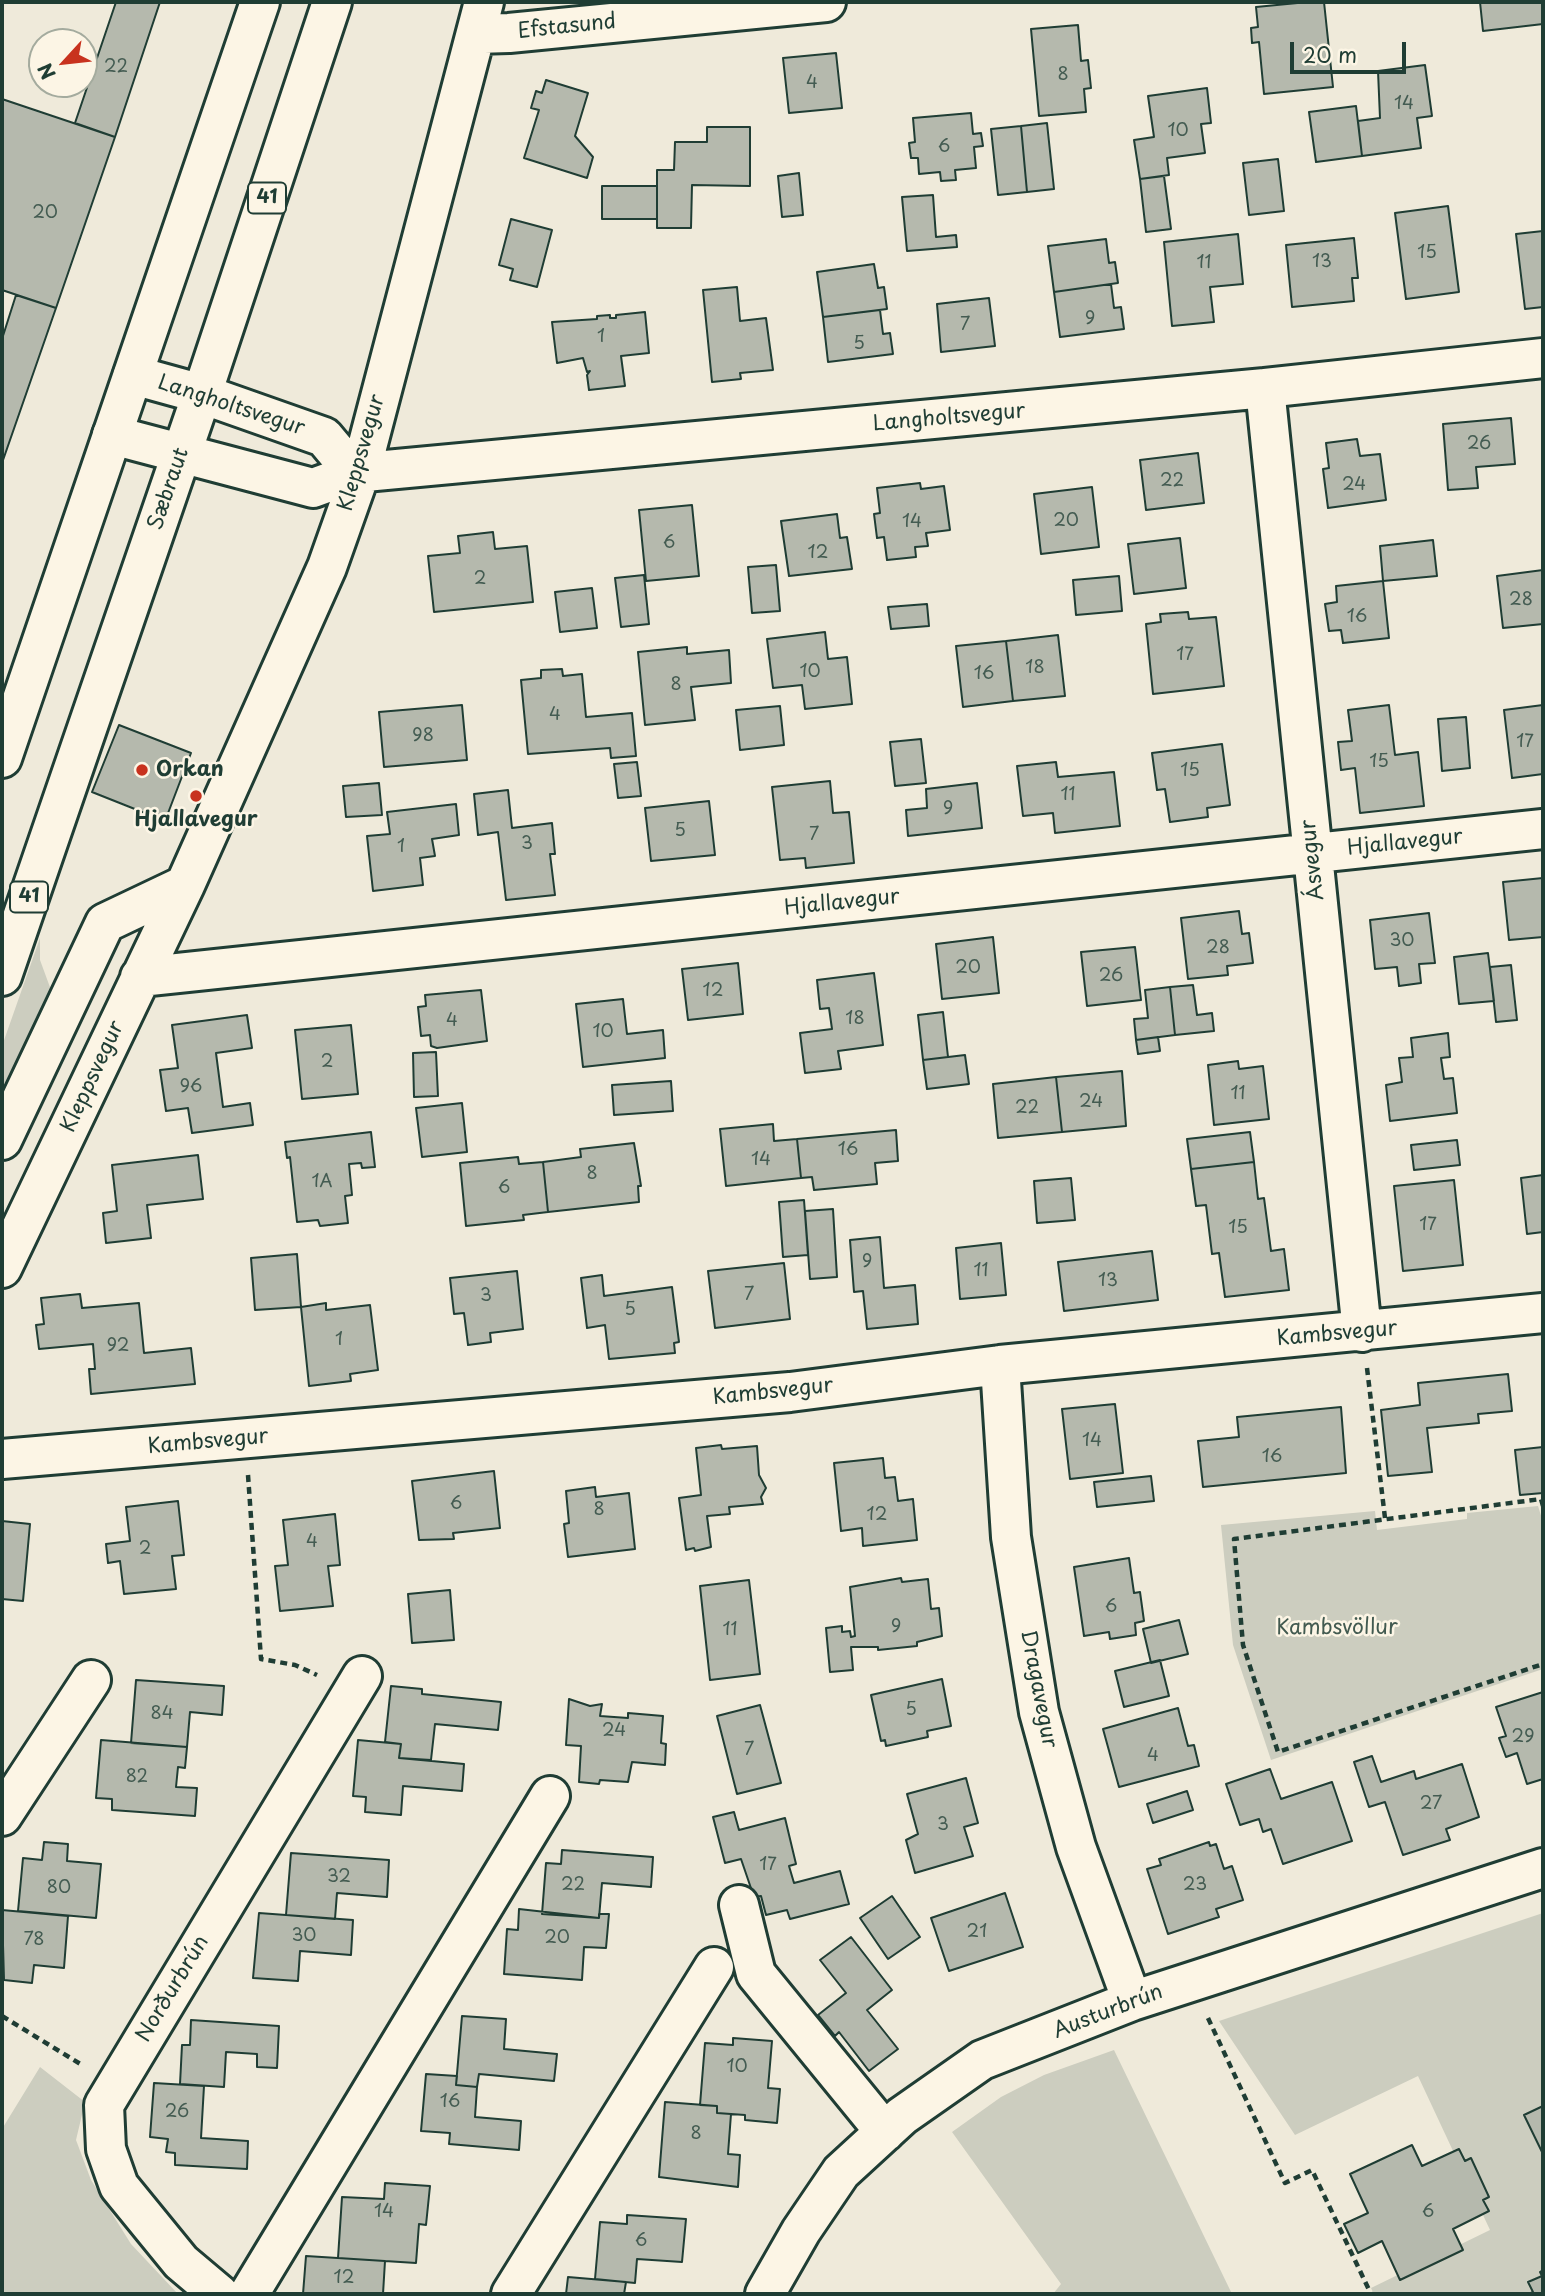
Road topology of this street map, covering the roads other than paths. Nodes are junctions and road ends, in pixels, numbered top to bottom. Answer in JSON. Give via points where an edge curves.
{"nodes":[{"id":1,"x":260,"y":2,"type":"edge"},
{"id":2,"x":332,"y":2,"type":"edge"},
{"id":3,"x":826,"y":2,"type":"edge"},
{"id":4,"x":480,"y":18,"type":"edge"},
{"id":5,"x":1543,"y":358,"type":"edge"},
{"id":6,"x":133,"y":375,"type":"junction"},
{"id":7,"x":1265,"y":388,"type":"junction"},
{"id":8,"x":202,"y":394,"type":"junction"},
{"id":9,"x":112,"y":435,"type":"junction"},
{"id":10,"x":182,"y":453,"type":"junction"},
{"id":11,"x":357,"y":473,"type":"junction"},
{"id":12,"x":2,"y":758,"type":"edge"},
{"id":13,"x":1543,"y":829,"type":"edge"},
{"id":14,"x":1312,"y":852,"type":"junction"},
{"id":15,"x":185,"y":885,"type":"junction"},
{"id":16,"x":2,"y":976,"type":"edge"},
{"id":17,"x":140,"y":977,"type":"junction"},
{"id":18,"x":2,"y":1140,"type":"edge"},
{"id":19,"x":2,"y":1268,"type":"edge"},
{"id":20,"x":1543,"y":1313,"type":"edge"},
{"id":21,"x":1362,"y":1332,"type":"junction"},
{"id":22,"x":1000,"y":1365,"type":"junction"},
{"id":23,"x":2,"y":1459,"type":"edge"},
{"id":24,"x":362,"y":1676,"type":"dead end"},
{"id":25,"x":91,"y":1680,"type":"dead end"},
{"id":26,"x":550,"y":1796,"type":"dead end"},
{"id":27,"x":2,"y":1815,"type":"edge"},
{"id":28,"x":1543,"y":1868,"type":"edge"},
{"id":29,"x":739,"y":1905,"type":"dead end"},
{"id":30,"x":714,"y":1967,"type":"dead end"},
{"id":31,"x":1132,"y":2001,"type":"junction"},
{"id":32,"x":885,"y":2132,"type":"junction"},
{"id":33,"x":219,"y":2294,"type":"edge"},
{"id":34,"x":249,"y":2294,"type":"edge"},
{"id":35,"x":511,"y":2294,"type":"edge"},
{"id":36,"x":765,"y":2294,"type":"edge"}],
"edges":[{"from":1,"to":6,"type":"street"},
{"from":2,"to":8,"type":"street","name":"Sæbraut","number":"41"},
{"from":3,"to":4,"type":"street","name":"Efstasund","via":[[509,33]]},
{"from":4,"to":11,"type":"street","name":"Kleppsvegur"},
{"from":5,"to":7,"type":"street","name":"Langholtsvegur"},
{"from":6,"to":8,"type":"street","name":"Langholtsvegur"},
{"from":6,"to":9,"type":"street"},
{"from":7,"to":11,"type":"street","name":"Langholtsvegur"},
{"from":7,"to":14,"type":"street","name":"Ásvegur"},
{"from":8,"to":10,"type":"street","name":"Sæbraut","number":"41"},
{"from":8,"to":11,"type":"street","name":"Langholtsvegur","via":[[324,437]]},
{"from":9,"to":10,"type":"street","name":"Langholtsvegur"},
{"from":9,"to":12,"type":"street"},
{"from":10,"to":11,"type":"street","name":"Langholtsvegur","via":[[313,488]]},
{"from":10,"to":16,"type":"street","name":"Sæbraut","number":"41"},
{"from":11,"to":15,"type":"street","name":"Kleppsvegur","via":[[327,567]]},
{"from":13,"to":14,"type":"street","name":"Hjallavegur"},
{"from":14,"to":17,"type":"street","name":"Hjallavegur"},
{"from":14,"to":21,"type":"street","name":"Ásvegur"},
{"from":15,"to":17,"type":"street","name":"Kleppsvegur"},
{"from":15,"to":18,"type":"street","via":[[105,923]]},
{"from":17,"to":19,"type":"street","name":"Kleppsvegur"},
{"from":20,"to":21,"type":"street","name":"Kambsvegur"},
{"from":21,"to":22,"type":"street","name":"Kambsvegur"},
{"from":22,"to":23,"type":"street","name":"Kambsvegur","via":[[790,1392]]},
{"from":22,"to":31,"type":"street","name":"Dragavegur","via":[[1011,1537],[1039,1712],[1076,1847]]},
{"from":24,"to":33,"type":"street","name":"Norðurbrún","via":[[104,2105],[106,2149],[119,2186],[181,2262]]},
{"from":25,"to":27,"type":"street"},
{"from":26,"to":34,"type":"street"},
{"from":28,"to":31,"type":"street","name":"Austurbrún"},
{"from":29,"to":32,"type":"street","via":[[756,1974]]},
{"from":30,"to":35,"type":"street"},
{"from":31,"to":32,"type":"street","name":"Austurbrún","via":[[982,2060]]},
{"from":32,"to":36,"type":"street","name":"Austurbrún","via":[[841,2172]]}]}
